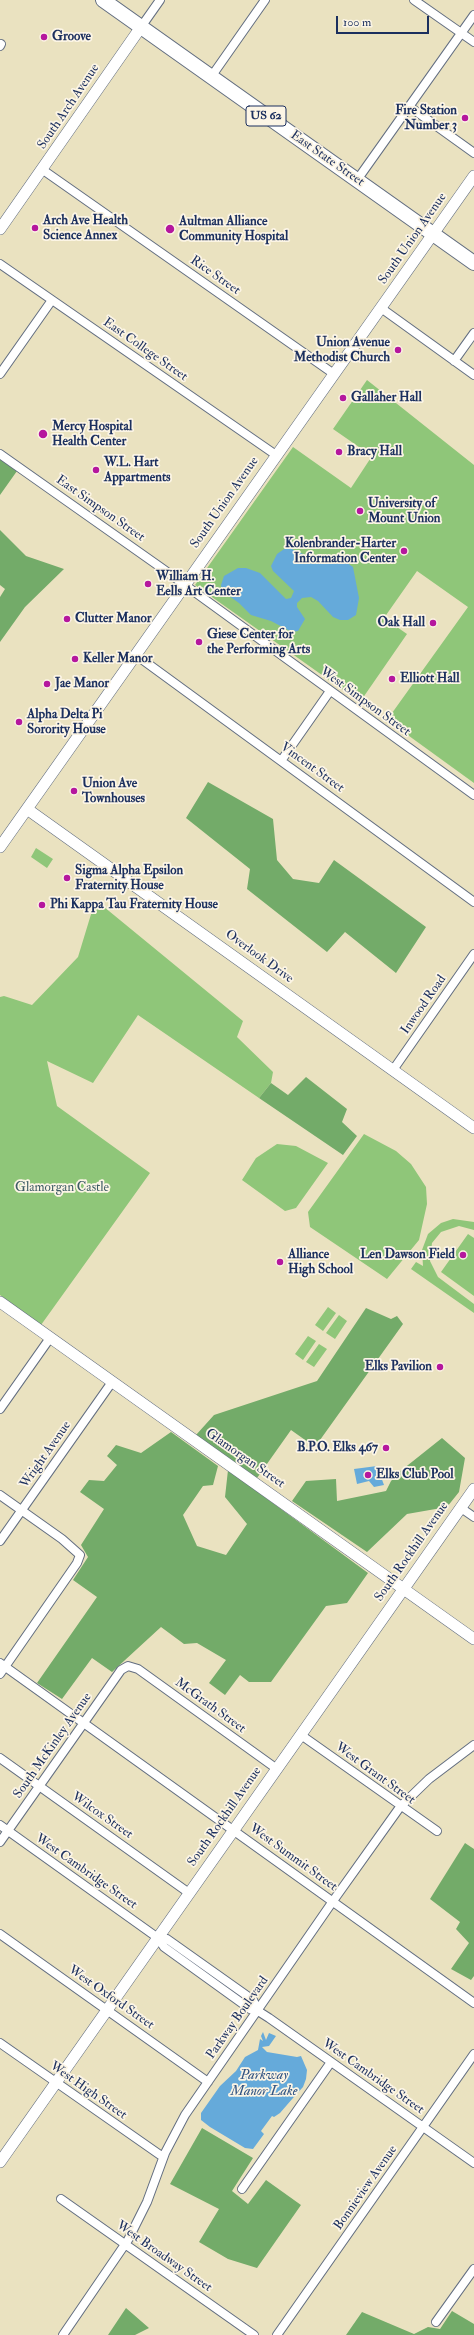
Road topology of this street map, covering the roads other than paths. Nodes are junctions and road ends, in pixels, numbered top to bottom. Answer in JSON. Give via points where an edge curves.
{"nodes":[{"id":1,"x":103,"y":0,"type":"edge"},
{"id":2,"x":160,"y":0,"type":"edge"},
{"id":3,"x":265,"y":0,"type":"edge"},
{"id":4,"x":414,"y":0,"type":"edge"},
{"id":5,"x":474,"y":16,"type":"edge"},
{"id":6,"x":141,"y":27,"type":"junction"},
{"id":7,"x":461,"y":34,"type":"junction"},
{"id":8,"x":474,"y":42,"type":"edge"},
{"id":9,"x":211,"y":77,"type":"junction"},
{"id":10,"x":410,"y":107,"type":"junction"},
{"id":11,"x":474,"y":153,"type":"edge"},
{"id":12,"x":43,"y":170,"type":"junction"},
{"id":13,"x":474,"y":176,"type":"edge"},
{"id":14,"x":357,"y":180,"type":"junction"},
{"id":15,"x":0,"y":229,"type":"edge"},
{"id":16,"x":434,"y":234,"type":"junction"},
{"id":17,"x":474,"y":263,"type":"edge"},
{"id":18,"x":0,"y":264,"type":"edge"},
{"id":19,"x":52,"y":300,"type":"junction"},
{"id":20,"x":381,"y":308,"type":"junction"},
{"id":21,"x":474,"y":333,"type":"edge"},
{"id":22,"x":454,"y":361,"type":"junction"},
{"id":23,"x":0,"y":374,"type":"edge"},
{"id":24,"x":334,"y":374,"type":"junction"},
{"id":25,"x":474,"y":375,"type":"edge"},
{"id":26,"x":0,"y":454,"type":"edge"},
{"id":27,"x":276,"y":455,"type":"junction"},
{"id":28,"x":185,"y":585,"type":"junction"},
{"id":29,"x":136,"y":655,"type":"junction"},
{"id":30,"x":330,"y":691,"type":"junction"},
{"id":31,"x":281,"y":761,"type":"junction"},
{"id":32,"x":474,"y":795,"type":"edge"},
{"id":33,"x":27,"y":809,"type":"junction"},
{"id":34,"x":0,"y":847,"type":"edge"},
{"id":35,"x":474,"y":902,"type":"edge"},
{"id":36,"x":474,"y":954,"type":"edge"},
{"id":37,"x":393,"y":1070,"type":"junction"},
{"id":38,"x":474,"y":1128,"type":"edge"},
{"id":39,"x":0,"y":1302,"type":"edge"},
{"id":40,"x":50,"y":1338,"type":"junction"},
{"id":41,"x":112,"y":1382,"type":"junction"},
{"id":42,"x":0,"y":1409,"type":"edge"},
{"id":43,"x":474,"y":1489,"type":"edge"},
{"id":44,"x":0,"y":1496,"type":"edge"},
{"id":45,"x":461,"y":1508,"type":"junction"},
{"id":46,"x":21,"y":1511,"type":"junction"},
{"id":47,"x":474,"y":1517,"type":"edge"},
{"id":48,"x":0,"y":1541,"type":"edge"},
{"id":49,"x":403,"y":1589,"type":"junction"},
{"id":50,"x":474,"y":1639,"type":"edge"},
{"id":51,"x":2,"y":1665,"type":"edge"},
{"id":52,"x":128,"y":1666,"type":"joint"},
{"id":53,"x":0,"y":1674,"type":"edge"},
{"id":54,"x":84,"y":1722,"type":"junction"},
{"id":55,"x":301,"y":1735,"type":"junction"},
{"id":56,"x":474,"y":1745,"type":"edge"},
{"id":57,"x":0,"y":1758,"type":"edge"},
{"id":58,"x":276,"y":1769,"type":"junction"},
{"id":59,"x":39,"y":1786,"type":"junction"},
{"id":60,"x":400,"y":1807,"type":"junction"},
{"id":61,"x":0,"y":1825,"type":"edge"},
{"id":62,"x":234,"y":1830,"type":"junction"},
{"id":63,"x":8,"y":1831,"type":"junction"},
{"id":64,"x":437,"y":1831,"type":"dead end"},
{"id":65,"x":0,"y":1842,"type":"edge"},
{"id":66,"x":189,"y":1893,"type":"junction"},
{"id":67,"x":333,"y":1901,"type":"junction"},
{"id":68,"x":0,"y":1934,"type":"edge"},
{"id":69,"x":158,"y":1938,"type":"junction"},
{"id":70,"x":474,"y":2003,"type":"edge"},
{"id":71,"x":107,"y":2010,"type":"junction"},
{"id":72,"x":258,"y":2011,"type":"junction"},
{"id":73,"x":0,"y":2043,"type":"edge"},
{"id":74,"x":474,"y":2054,"type":"edge"},
{"id":75,"x":331,"y":2062,"type":"junction"},
{"id":76,"x":208,"y":2082,"type":"junction"},
{"id":77,"x":56,"y":2083,"type":"junction"},
{"id":78,"x":423,"y":2126,"type":"junction"},
{"id":79,"x":163,"y":2158,"type":"junction"},
{"id":80,"x":1,"y":2159,"type":"edge"},
{"id":81,"x":474,"y":2163,"type":"edge"},
{"id":82,"x":242,"y":2189,"type":"dead end"},
{"id":83,"x":61,"y":2199,"type":"dead end"},
{"id":84,"x":125,"y":2245,"type":"junction"},
{"id":85,"x":474,"y":2269,"type":"edge"},
{"id":86,"x":436,"y":2322,"type":"dead end"},
{"id":87,"x":63,"y":2335,"type":"edge"},
{"id":88,"x":254,"y":2335,"type":"edge"},
{"id":89,"x":277,"y":2335,"type":"edge"}],
"edges":[{"from":1,"to":6,"type":"highway","name":"East State Street","number":"US 62"},
{"from":2,"to":6,"type":"street","name":"South Arch Avenue"},
{"from":3,"to":9,"type":"street"},
{"from":4,"to":7,"type":"street"},
{"from":5,"to":7,"type":"street"},
{"from":6,"to":9,"type":"highway","name":"East State Street","number":"US 62"},
{"from":6,"to":12,"type":"street","name":"South Arch Avenue"},
{"from":7,"to":8,"type":"street"},
{"from":7,"to":10,"type":"street"},
{"from":9,"to":14,"type":"highway","name":"East State Street","number":"US 62"},
{"from":10,"to":11,"type":"street"},
{"from":10,"to":14,"type":"street"},
{"from":12,"to":15,"type":"street","name":"South Arch Avenue"},
{"from":12,"to":24,"type":"street","name":"Rice Street"},
{"from":13,"to":16,"type":"street","name":"South Union Avenue"},
{"from":14,"to":16,"type":"highway","name":"East State Street","number":"US 62"},
{"from":16,"to":17,"type":"highway","number":"US 62"},
{"from":16,"to":20,"type":"street","name":"South Union Avenue"},
{"from":18,"to":19,"type":"street","name":"East College Street"},
{"from":19,"to":23,"type":"street"},
{"from":19,"to":27,"type":"street","name":"East College Street"},
{"from":20,"to":22,"type":"street"},
{"from":20,"to":24,"type":"street","name":"South Union Avenue"},
{"from":21,"to":22,"type":"street"},
{"from":22,"to":25,"type":"street"},
{"from":24,"to":27,"type":"street","name":"South Union Avenue"},
{"from":26,"to":28,"type":"street","name":"East Simpson Street"},
{"from":27,"to":28,"type":"street","name":"South Union Avenue"},
{"from":28,"to":29,"type":"street","name":"South Union Avenue"},
{"from":28,"to":30,"type":"street","name":"West Simpson Street"},
{"from":29,"to":31,"type":"street","name":"Vincent Street"},
{"from":29,"to":33,"type":"street","name":"South Union Avenue"},
{"from":30,"to":31,"type":"street"},
{"from":30,"to":32,"type":"street","name":"West Simpson Street"},
{"from":31,"to":35,"type":"street","name":"Vincent Street"},
{"from":33,"to":34,"type":"street","name":"South Union Avenue"},
{"from":33,"to":37,"type":"street","name":"Overlook Drive"},
{"from":36,"to":37,"type":"street","name":"Inwood Road"},
{"from":37,"to":38,"type":"street","name":"Overlook Drive"},
{"from":39,"to":40,"type":"street","name":"Glamorgan Street"},
{"from":40,"to":41,"type":"street","name":"Glamorgan Street"},
{"from":40,"to":42,"type":"street"},
{"from":41,"to":46,"type":"street","name":"Wright Avenue"},
{"from":41,"to":49,"type":"street","name":"Glamorgan Street"},
{"from":43,"to":45,"type":"street","name":"South Rockhill Avenue"},
{"from":44,"to":46,"type":"street"},
{"from":45,"to":47,"type":"street"},
{"from":45,"to":49,"type":"street","name":"South Rockhill Avenue"},
{"from":46,"to":48,"type":"street","name":"Wright Avenue"},
{"from":46,"to":51,"type":"street","via":[[62,1539],[80,1555],[77,1563]]},
{"from":49,"to":50,"type":"street","name":"Glamorgan Street"},
{"from":49,"to":55,"type":"street","name":"South Rockhill Avenue"},
{"from":51,"to":53,"type":"street"},
{"from":51,"to":54,"type":"street","name":"West Summit Street"},
{"from":52,"to":54,"type":"street","name":"South McKinley Avenue","via":[[121,1670]]},
{"from":52,"to":58,"type":"street","name":"McGrath Street","via":[[138,1669]]},
{"from":54,"to":59,"type":"street","name":"South McKinley Avenue"},
{"from":54,"to":62,"type":"street","name":"West Summit Street"},
{"from":55,"to":58,"type":"street","name":"South Rockhill Avenue"},
{"from":55,"to":60,"type":"street","name":"West Grant Street"},
{"from":56,"to":60,"type":"street","name":"Parkway Boulevard","via":[[429,1779]]},
{"from":57,"to":59,"type":"street","name":"Wilcox Street"},
{"from":58,"to":62,"type":"street","name":"South Rockhill Avenue"},
{"from":59,"to":63,"type":"street","name":"South McKinley Avenue"},
{"from":59,"to":66,"type":"street","name":"Wilcox Street"},
{"from":60,"to":64,"type":"street","name":"West Grant Street"},
{"from":60,"to":67,"type":"street","name":"Parkway Boulevard"},
{"from":61,"to":63,"type":"street","name":"West Cambridge Street"},
{"from":62,"to":66,"type":"street","name":"South Rockhill Avenue"},
{"from":62,"to":67,"type":"street","name":"West Summit Street"},
{"from":63,"to":65,"type":"street","name":"South McKinley Avenue"},
{"from":63,"to":69,"type":"street","name":"West Cambridge Street"},
{"from":66,"to":69,"type":"street","name":"South Rockhill Avenue"},
{"from":67,"to":70,"type":"street","name":"West Summit Street"},
{"from":67,"to":72,"type":"street","name":"Parkway Boulevard"},
{"from":68,"to":71,"type":"street","name":"West Oxford Street"},
{"from":69,"to":71,"type":"street","name":"South Rockhill Avenue"},
{"from":69,"to":72,"type":"street","name":"West Cambridge Street","via":[[164,1947],[250,2009]]},
{"from":71,"to":76,"type":"street","name":"West Oxford Street"},
{"from":71,"to":77,"type":"street","name":"South Rockhill Avenue"},
{"from":72,"to":75,"type":"street","name":"West Cambridge Street"},
{"from":72,"to":76,"type":"street","name":"Parkway Boulevard"},
{"from":73,"to":77,"type":"street","name":"West High Street"},
{"from":74,"to":78,"type":"street","name":"Bonnieview Avenue"},
{"from":75,"to":78,"type":"street","name":"West Cambridge Street"},
{"from":75,"to":82,"type":"street"},
{"from":76,"to":79,"type":"street","name":"Parkway Boulevard","via":[[176,2131]]},
{"from":77,"to":79,"type":"street","name":"West High Street"},
{"from":77,"to":80,"type":"street","name":"South Rockhill Avenue"},
{"from":78,"to":81,"type":"street","name":"West Cambridge Street"},
{"from":78,"to":89,"type":"street","name":"Bonnieview Avenue"},
{"from":79,"to":84,"type":"street","name":"Parkway Boulevard","via":[[144,2209]]},
{"from":83,"to":84,"type":"street","name":"West Broadway Street"},
{"from":84,"to":87,"type":"street","name":"Parkway Boulevard"},
{"from":84,"to":88,"type":"street","name":"West Broadway Street"},
{"from":85,"to":86,"type":"street"}]}
